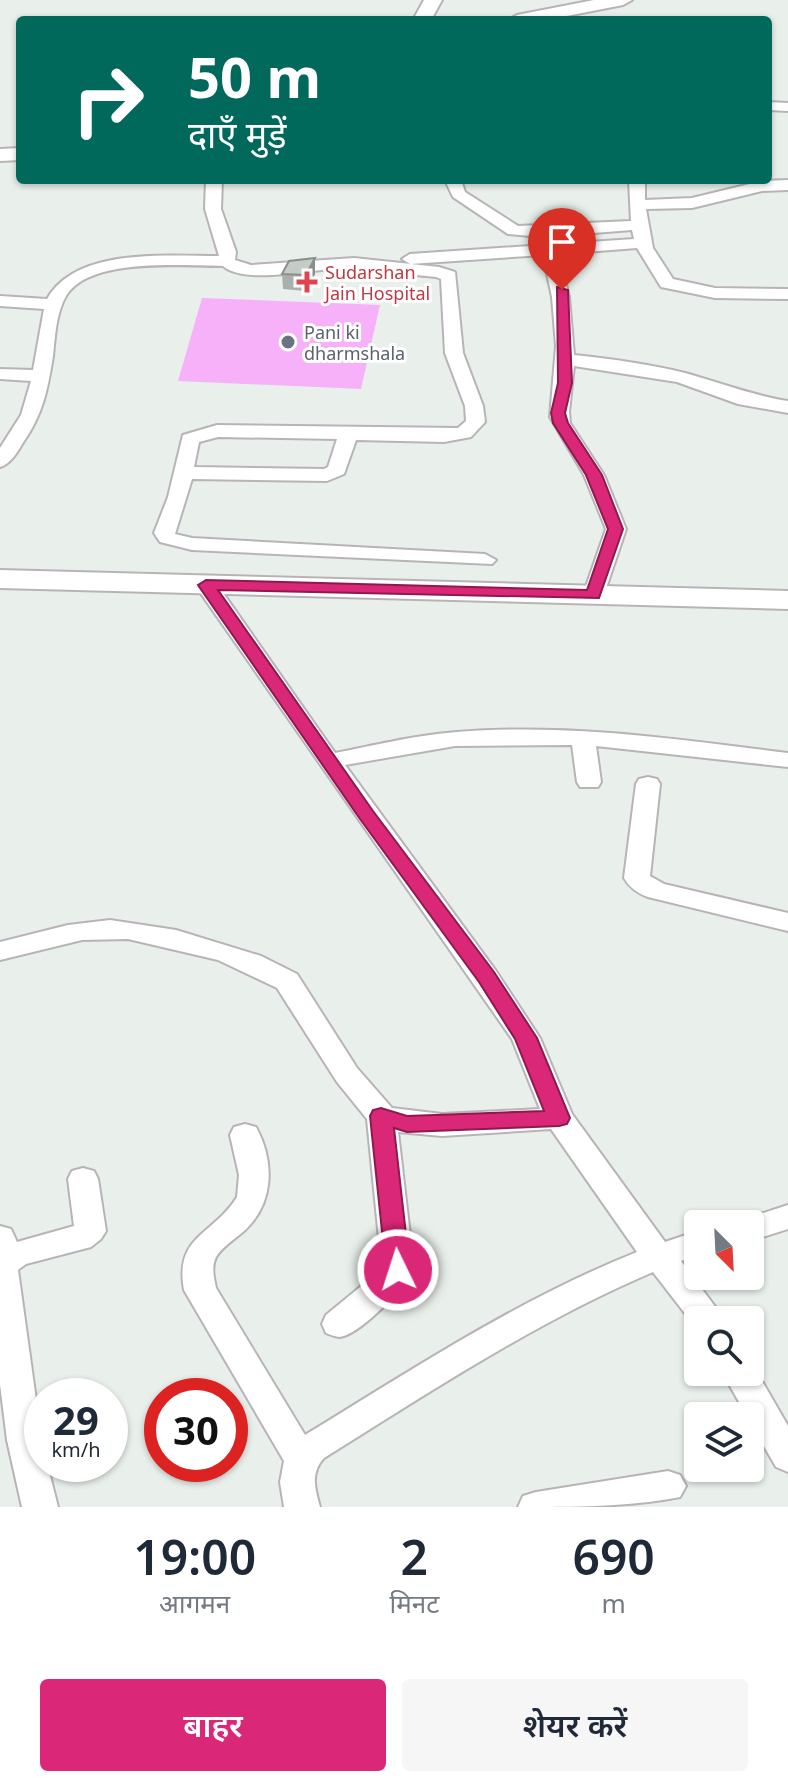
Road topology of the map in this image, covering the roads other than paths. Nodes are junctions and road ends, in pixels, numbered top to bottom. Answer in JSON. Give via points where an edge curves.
{"nodes":[{"id":1,"x":601,"y":0,"type":"edge"},
{"id":2,"x":623,"y":0,"type":"edge"},
{"id":3,"x":519,"y":16,"type":"edge"},
{"id":4,"x":538,"y":16,"type":"edge"},
{"id":5,"x":214,"y":184,"type":"edge"},
{"id":6,"x":454,"y":184,"type":"edge"},
{"id":7,"x":637,"y":184,"type":"edge"},
{"id":8,"x":788,"y":185,"type":"edge"},
{"id":9,"x":637,"y":205,"type":"junction"},
{"id":10,"x":640,"y":234,"type":"junction"},
{"id":11,"x":550,"y":249,"type":"junction"},
{"id":12,"x":227,"y":261,"type":"junction"},
{"id":13,"x":337,"y":264,"type":"junction"},
{"id":14,"x":788,"y":294,"type":"edge"},
{"id":15,"x":0,"y":301,"type":"edge"},
{"id":16,"x":22,"y":303,"type":"junction"},
{"id":17,"x":54,"y":305,"type":"junction"},
{"id":18,"x":0,"y":315,"type":"edge"},
{"id":19,"x":565,"y":359,"type":"junction"},
{"id":20,"x":0,"y":374,"type":"edge"},
{"id":21,"x":41,"y":376,"type":"junction"},
{"id":22,"x":788,"y":407,"type":"edge"},
{"id":23,"x":348,"y":434,"type":"junction"},
{"id":24,"x":0,"y":461,"type":"edge"},
{"id":25,"x":183,"y":473,"type":"junction"},
{"id":26,"x":485,"y":560,"type":"dead end"},
{"id":27,"x":0,"y":579,"type":"edge"},
{"id":28,"x":206,"y":585,"type":"junction"},
{"id":29,"x":594,"y":595,"type":"junction"},
{"id":30,"x":788,"y":600,"type":"edge"},
{"id":31,"x":583,"y":737,"type":"junction"},
{"id":32,"x":788,"y":760,"type":"edge"},
{"id":33,"x":329,"y":761,"type":"junction"},
{"id":34,"x":589,"y":782,"type":"dead end"},
{"id":35,"x":648,"y":784,"type":"dead end"},
{"id":36,"x":788,"y":922,"type":"edge"},
{"id":37,"x":0,"y":951,"type":"edge"},
{"id":38,"x":381,"y":1116,"type":"junction"},
{"id":39,"x":559,"y":1118,"type":"junction"},
{"id":40,"x":245,"y":1135,"type":"dead end"},
{"id":41,"x":83,"y":1179,"type":"dead end"},
{"id":42,"x":788,"y":1217,"type":"edge"},
{"id":43,"x":764,"y":1225,"type":"edge"},
{"id":44,"x":0,"y":1238,"type":"edge"},
{"id":45,"x":684,"y":1247,"type":"edge"},
{"id":46,"x":657,"y":1255,"type":"junction"},
{"id":47,"x":2,"y":1270,"type":"junction"},
{"id":48,"x":698,"y":1306,"type":"edge"},
{"id":49,"x":338,"y":1324,"type":"dead end"},
{"id":50,"x":747,"y":1386,"type":"edge"},
{"id":51,"x":788,"y":1457,"type":"edge"},
{"id":52,"x":300,"y":1458,"type":"junction"},
{"id":53,"x":668,"y":1486,"type":"dead end"},
{"id":54,"x":40,"y":1507,"type":"edge"},
{"id":55,"x":302,"y":1507,"type":"edge"},
{"id":56,"x":536,"y":1507,"type":"edge"}],
"edges":[{"from":1,"to":3,"type":"main road"},
{"from":2,"to":4,"type":"main road"},
{"from":5,"to":12,"type":"street","via":[[213,209]]},
{"from":6,"to":10,"type":"street","via":[[458,194],[514,231]]},
{"from":7,"to":9,"type":"street"},
{"from":8,"to":9,"type":"street","via":[[692,203]]},
{"from":9,"to":10,"type":"street"},
{"from":10,"to":11,"type":"street"},
{"from":10,"to":14,"type":"street","via":[[662,278],[678,287]]},
{"from":11,"to":13,"type":"street"},
{"from":11,"to":19,"type":"street","via":[[563,296]]},
{"from":12,"to":13,"type":"street","via":[[251,270]]},
{"from":12,"to":17,"type":"street","via":[[108,267],[73,281]]},
{"from":13,"to":23,"type":"street","via":[[449,276],[454,353],[477,416],[472,428],[456,435]]},
{"from":15,"to":16,"type":"street"},
{"from":16,"to":17,"type":"street"},
{"from":16,"to":18,"type":"street"},
{"from":17,"to":21,"type":"street"},
{"from":19,"to":22,"type":"street","via":[[639,368],[707,384],[745,400]]},
{"from":19,"to":29,"type":"street","via":[[561,423],[594,475],[616,529]]},
{"from":20,"to":21,"type":"street"},
{"from":21,"to":24,"type":"street","via":[[30,416]]},
{"from":23,"to":25,"type":"street","via":[[337,470],[327,475]]},
{"from":23,"to":25,"type":"street","via":[[207,431],[190,439]]},
{"from":25,"to":26,"type":"street","via":[[164,533],[175,542]]},
{"from":27,"to":28,"type":"main road"},
{"from":28,"to":29,"type":"main road"},
{"from":28,"to":33,"type":"street"},
{"from":29,"to":30,"type":"main road"},
{"from":31,"to":32,"type":"street"},
{"from":31,"to":33,"type":"street","via":[[444,740]]},
{"from":31,"to":34,"type":"street"},
{"from":33,"to":39,"type":"street","via":[[526,1038]]},
{"from":35,"to":36,"type":"street","via":[[637,878],[646,887]]},
{"from":37,"to":38,"type":"street","via":[[111,929],[216,950],[270,968],[287,981],[364,1099]]},
{"from":38,"to":39,"type":"street","via":[[407,1124]]},
{"from":38,"to":49,"type":"street","via":[[398,1270]]},
{"from":39,"to":46,"type":"street"},
{"from":40,"to":52,"type":"street","via":[[253,1196],[203,1251],[194,1272]]},
{"from":41,"to":47,"type":"street","via":[[90,1231],[16,1254]]},
{"from":42,"to":43,"type":"street"},
{"from":44,"to":47,"type":"street"},
{"from":45,"to":46,"type":"street"},
{"from":46,"to":48,"type":"street"},
{"from":46,"to":52,"type":"street","via":[[496,1337]]},
{"from":47,"to":54,"type":"street","via":[[24,1440]]},
{"from":50,"to":51,"type":"street"},
{"from":52,"to":55,"type":"street","via":[[297,1489]]},
{"from":53,"to":56,"type":"street"}]}
